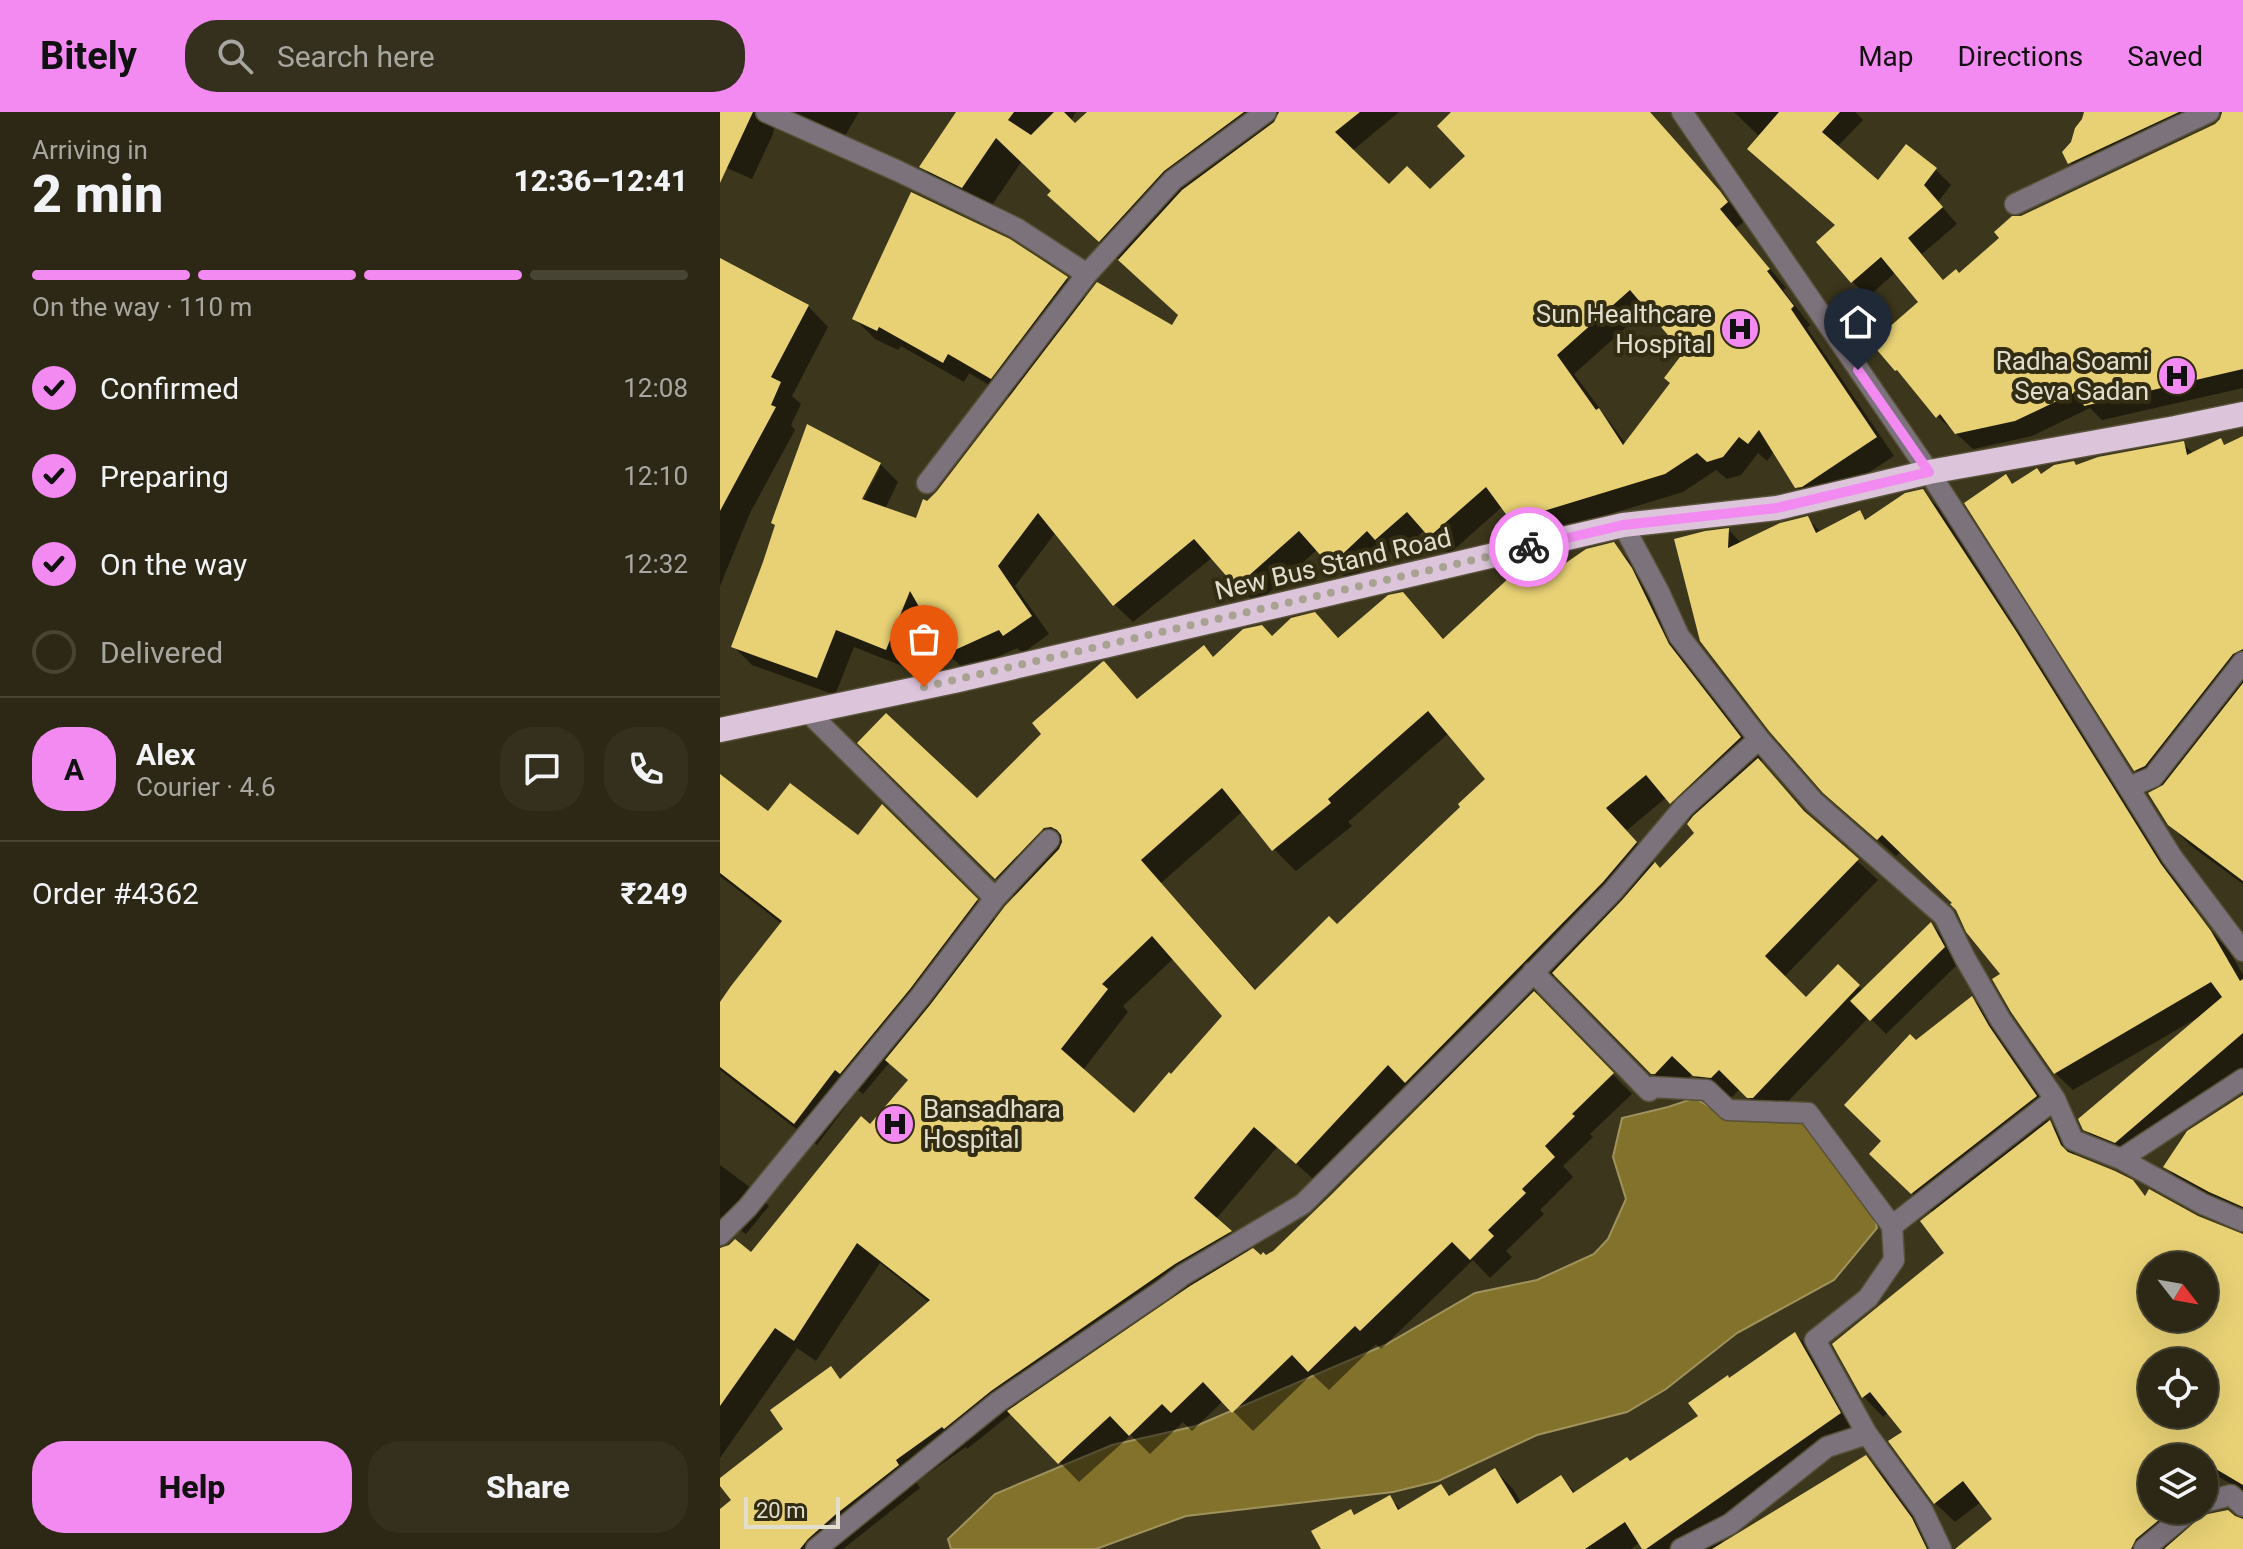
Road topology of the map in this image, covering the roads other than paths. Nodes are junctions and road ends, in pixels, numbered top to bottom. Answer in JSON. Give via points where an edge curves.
{"nodes":[{"id":1,"x":766,"y":112,"type":"edge"},
{"id":2,"x":1266,"y":112,"type":"edge"},
{"id":3,"x":1682,"y":112,"type":"edge"},
{"id":4,"x":2209,"y":112,"type":"edge"},
{"id":5,"x":2015,"y":204,"type":"dead end"},
{"id":6,"x":1087,"y":274,"type":"junction"},
{"id":7,"x":2243,"y":414,"type":"edge"},
{"id":8,"x":1929,"y":472,"type":"junction"},
{"id":9,"x":927,"y":483,"type":"dead end"},
{"id":10,"x":1623,"y":525,"type":"junction"},
{"id":11,"x":2243,"y":662,"type":"edge"},
{"id":12,"x":807,"y":711,"type":"junction"},
{"id":13,"x":720,"y":730,"type":"edge"},
{"id":14,"x":1759,"y":739,"type":"junction"},
{"id":15,"x":2129,"y":787,"type":"junction"},
{"id":16,"x":1049,"y":840,"type":"dead end"},
{"id":17,"x":995,"y":898,"type":"junction"},
{"id":18,"x":2243,"y":951,"type":"edge"},
{"id":19,"x":1533,"y":972,"type":"junction"},
{"id":20,"x":2243,"y":1079,"type":"edge"},
{"id":21,"x":2055,"y":1099,"type":"junction"},
{"id":22,"x":2121,"y":1159,"type":"junction"},
{"id":23,"x":2243,"y":1221,"type":"edge"},
{"id":24,"x":1892,"y":1226,"type":"junction"},
{"id":25,"x":720,"y":1235,"type":"edge"},
{"id":26,"x":1867,"y":1434,"type":"junction"},
{"id":27,"x":2218,"y":1498,"type":"edge"},
{"id":28,"x":2243,"y":1506,"type":"edge"},
{"id":29,"x":2174,"y":1524,"type":"edge"},
{"id":30,"x":816,"y":1549,"type":"edge"},
{"id":31,"x":1681,"y":1549,"type":"edge"},
{"id":32,"x":1941,"y":1549,"type":"edge"},
{"id":33,"x":2144,"y":1549,"type":"edge"}],
"edges":[{"from":1,"to":6,"type":"street","via":[[1016,228]]},
{"from":2,"to":6,"type":"street","via":[[1173,180]]},
{"from":3,"to":8,"type":"street"},
{"from":4,"to":5,"type":"street"},
{"from":6,"to":9,"type":"street"},
{"from":7,"to":8,"type":"highway","name":"New Bus Stand Road"},
{"from":8,"to":10,"type":"highway","name":"New Bus Stand Road","via":[[1777,508]]},
{"from":8,"to":15,"type":"street"},
{"from":10,"to":12,"type":"highway","name":"New Bus Stand Road"},
{"from":10,"to":14,"type":"street","via":[[1679,636]]},
{"from":11,"to":15,"type":"street","via":[[2153,777]]},
{"from":12,"to":13,"type":"highway","name":"New Bus Stand Road"},
{"from":12,"to":17,"type":"street"},
{"from":14,"to":19,"type":"street","via":[[1684,807],[1613,891]]},
{"from":14,"to":21,"type":"street","via":[[1814,802],[1944,916],[2000,1019]]},
{"from":15,"to":18,"type":"street","via":[[2172,857]]},
{"from":16,"to":17,"type":"street"},
{"from":17,"to":25,"type":"street","via":[[920,997]]},
{"from":19,"to":24,"type":"street","via":[[1649,1091],[1707,1090],[1728,1110],[1808,1113]]},
{"from":19,"to":30,"type":"street","via":[[1303,1204],[1183,1275],[998,1402]]},
{"from":20,"to":22,"type":"street"},
{"from":21,"to":22,"type":"street","via":[[2073,1140]]},
{"from":21,"to":24,"type":"street"},
{"from":22,"to":23,"type":"street"},
{"from":24,"to":26,"type":"street","via":[[1894,1260],[1868,1298],[1815,1340]]},
{"from":26,"to":31,"type":"street","via":[[1827,1447],[1730,1524]]},
{"from":26,"to":32,"type":"street","via":[[1923,1511]]},
{"from":27,"to":28,"type":"street","via":[[2231,1495]]},
{"from":29,"to":33,"type":"street"}]}
